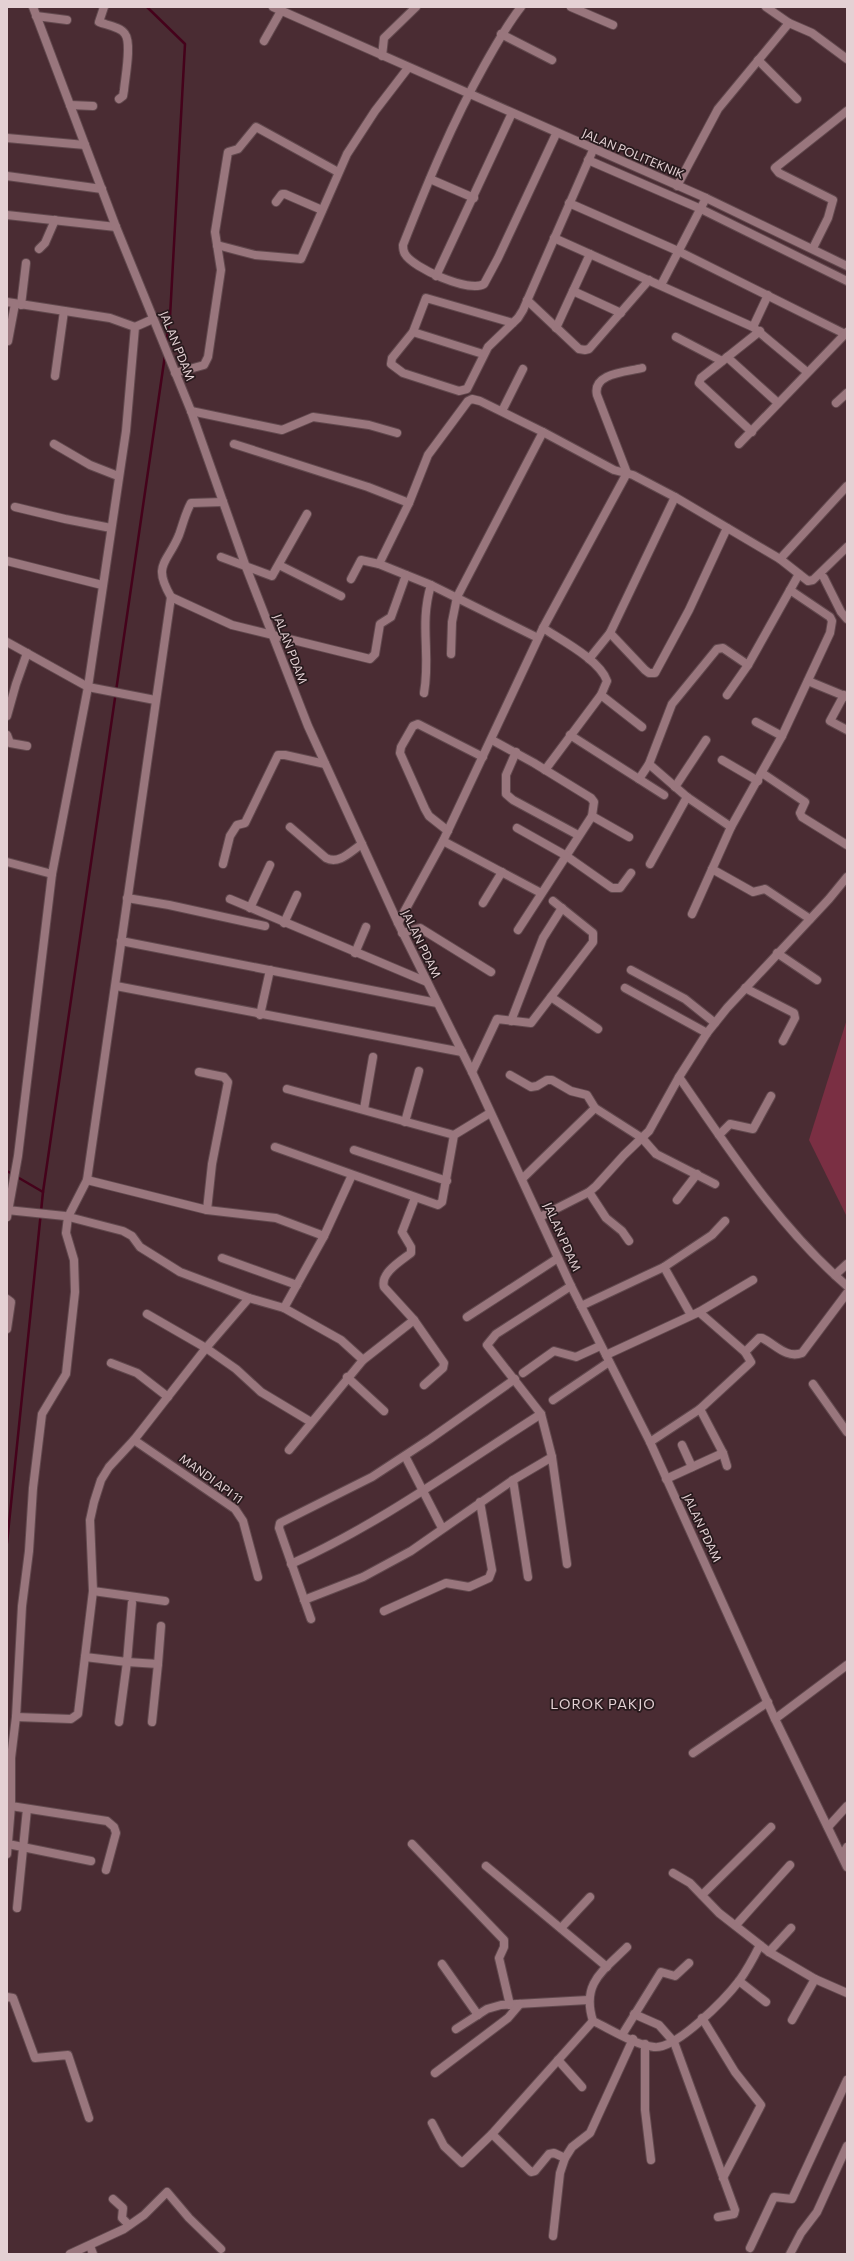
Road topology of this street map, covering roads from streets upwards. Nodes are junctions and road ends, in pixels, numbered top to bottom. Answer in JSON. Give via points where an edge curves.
{"nodes":[{"id":1,"x":33,"y":7,"type":"edge"},
{"id":2,"x":104,"y":7,"type":"edge"},
{"id":3,"x":416,"y":7,"type":"edge"},
{"id":4,"x":521,"y":7,"type":"edge"},
{"id":5,"x":571,"y":7,"type":"edge"},
{"id":6,"x":766,"y":7,"type":"edge"},
{"id":7,"x":277,"y":9,"type":"edge"},
{"id":8,"x":36,"y":16,"type":"junction"},
{"id":9,"x":67,"y":20,"type":"dead end"},
{"id":10,"x":789,"y":23,"type":"junction"},
{"id":11,"x":614,"y":25,"type":"dead end"},
{"id":12,"x":501,"y":34,"type":"junction"},
{"id":13,"x":264,"y":41,"type":"dead end"},
{"id":14,"x":382,"y":56,"type":"junction"},
{"id":15,"x":847,"y":59,"type":"edge"},
{"id":16,"x":552,"y":60,"type":"dead end"},
{"id":17,"x":758,"y":60,"type":"junction"},
{"id":18,"x":408,"y":68,"type":"junction"},
{"id":19,"x":468,"y":95,"type":"junction"},
{"id":20,"x":798,"y":98,"type":"dead end"},
{"id":21,"x":119,"y":99,"type":"dead end"},
{"id":22,"x":70,"y":105,"type":"junction"},
{"id":23,"x":93,"y":106,"type":"dead end"},
{"id":24,"x":847,"y":110,"type":"edge"},
{"id":25,"x":512,"y":113,"type":"junction"},
{"id":26,"x":556,"y":134,"type":"junction"},
{"id":27,"x":7,"y":138,"type":"edge"},
{"id":28,"x":85,"y":145,"type":"junction"},
{"id":29,"x":593,"y":150,"type":"junction"},
{"id":30,"x":588,"y":160,"type":"junction"},
{"id":31,"x":338,"y":172,"type":"junction"},
{"id":32,"x":7,"y":176,"type":"edge"},
{"id":33,"x":430,"y":179,"type":"junction"},
{"id":34,"x":677,"y":186,"type":"junction"},
{"id":35,"x":102,"y":189,"type":"junction"},
{"id":36,"x":474,"y":198,"type":"junction"},
{"id":37,"x":706,"y":198,"type":"junction"},
{"id":38,"x":276,"y":202,"type":"dead end"},
{"id":39,"x":569,"y":203,"type":"junction"},
{"id":40,"x":701,"y":209,"type":"junction"},
{"id":41,"x":322,"y":210,"type":"junction"},
{"id":42,"x":7,"y":215,"type":"edge"},
{"id":43,"x":55,"y":220,"type":"junction"},
{"id":44,"x":116,"y":227,"type":"junction"},
{"id":45,"x":784,"y":235,"type":"junction"},
{"id":46,"x":554,"y":238,"type":"junction"},
{"id":47,"x":217,"y":244,"type":"junction"},
{"id":48,"x":777,"y":248,"type":"junction"},
{"id":49,"x":813,"y":248,"type":"junction"},
{"id":50,"x":39,"y":249,"type":"dead end"},
{"id":51,"x":678,"y":251,"type":"junction"},
{"id":52,"x":590,"y":254,"type":"junction"},
{"id":53,"x":26,"y":263,"type":"dead end"},
{"id":54,"x":847,"y":266,"type":"edge"},
{"id":55,"x":436,"y":276,"type":"junction"},
{"id":56,"x":649,"y":280,"type":"junction"},
{"id":57,"x":847,"y":281,"type":"edge"},
{"id":58,"x":661,"y":285,"type":"junction"},
{"id":59,"x":573,"y":291,"type":"junction"},
{"id":60,"x":768,"y":295,"type":"junction"},
{"id":61,"x":527,"y":300,"type":"junction"},
{"id":62,"x":14,"y":304,"type":"edge"},
{"id":63,"x":64,"y":311,"type":"junction"},
{"id":64,"x":621,"y":313,"type":"junction"},
{"id":65,"x":153,"y":319,"type":"junction"},
{"id":66,"x":513,"y":323,"type":"junction"},
{"id":67,"x":135,"y":327,"type":"junction"},
{"id":68,"x":556,"y":328,"type":"junction"},
{"id":69,"x":757,"y":329,"type":"junction"},
{"id":70,"x":413,"y":332,"type":"junction"},
{"id":71,"x":846,"y":333,"type":"edge"},
{"id":72,"x":676,"y":337,"type":"dead end"},
{"id":73,"x":8,"y":341,"type":"dead end"},
{"id":74,"x":483,"y":354,"type":"junction"},
{"id":75,"x":724,"y":359,"type":"junction"},
{"id":76,"x":642,"y":368,"type":"dead end"},
{"id":77,"x":523,"y":369,"type":"dead end"},
{"id":78,"x":807,"y":372,"type":"junction"},
{"id":79,"x":175,"y":373,"type":"junction"},
{"id":80,"x":55,"y":376,"type":"dead end"},
{"id":81,"x":847,"y":393,"type":"edge"},
{"id":82,"x":836,"y":403,"type":"dead end"},
{"id":83,"x":778,"y":404,"type":"junction"},
{"id":84,"x":191,"y":411,"type":"junction"},
{"id":85,"x":502,"y":411,"type":"junction"},
{"id":86,"x":543,"y":432,"type":"junction"},
{"id":87,"x":752,"y":432,"type":"junction"},
{"id":88,"x":397,"y":434,"type":"dead end"},
{"id":89,"x":54,"y":444,"type":"dead end"},
{"id":90,"x":234,"y":444,"type":"dead end"},
{"id":91,"x":739,"y":444,"type":"dead end"},
{"id":92,"x":627,"y":473,"type":"junction"},
{"id":93,"x":118,"y":476,"type":"junction"},
{"id":94,"x":847,"y":486,"type":"edge"},
{"id":95,"x":675,"y":497,"type":"junction"},
{"id":96,"x":223,"y":502,"type":"junction"},
{"id":97,"x":409,"y":503,"type":"junction"},
{"id":98,"x":14,"y":506,"type":"dead end"},
{"id":99,"x":307,"y":514,"type":"dead end"},
{"id":100,"x":111,"y":528,"type":"junction"},
{"id":101,"x":727,"y":528,"type":"junction"},
{"id":102,"x":847,"y":547,"type":"edge"},
{"id":103,"x":221,"y":557,"type":"dead end"},
{"id":104,"x":780,"y":559,"type":"junction"},
{"id":105,"x":7,"y":561,"type":"edge"},
{"id":106,"x":379,"y":564,"type":"junction"},
{"id":107,"x":279,"y":565,"type":"junction"},
{"id":108,"x":246,"y":567,"type":"junction"},
{"id":109,"x":799,"y":574,"type":"junction"},
{"id":110,"x":406,"y":575,"type":"junction"},
{"id":111,"x":824,"y":578,"type":"dead end"},
{"id":112,"x":351,"y":579,"type":"dead end"},
{"id":113,"x":102,"y":585,"type":"junction"},
{"id":114,"x":431,"y":585,"type":"junction"},
{"id":115,"x":790,"y":590,"type":"junction"},
{"id":116,"x":341,"y":596,"type":"dead end"},
{"id":117,"x":171,"y":597,"type":"junction"},
{"id":118,"x":457,"y":597,"type":"junction"},
{"id":119,"x":847,"y":619,"type":"edge"},
{"id":120,"x":544,"y":628,"type":"junction"},
{"id":121,"x":271,"y":633,"type":"junction"},
{"id":122,"x":610,"y":633,"type":"junction"},
{"id":123,"x":538,"y":638,"type":"junction"},
{"id":124,"x":7,"y":642,"type":"edge"},
{"id":125,"x":27,"y":653,"type":"junction"},
{"id":126,"x":451,"y":654,"type":"dead end"},
{"id":127,"x":589,"y":659,"type":"junction"},
{"id":128,"x":748,"y":665,"type":"junction"},
{"id":129,"x":808,"y":681,"type":"junction"},
{"id":130,"x":88,"y":687,"type":"junction"},
{"id":131,"x":424,"y":693,"type":"dead end"},
{"id":132,"x":601,"y":695,"type":"junction"},
{"id":133,"x":728,"y":695,"type":"dead end"},
{"id":134,"x":845,"y":696,"type":"edge"},
{"id":135,"x":155,"y":700,"type":"junction"},
{"id":136,"x":8,"y":705,"type":"edge"},
{"id":137,"x":7,"y":716,"type":"edge"},
{"id":138,"x":756,"y":722,"type":"dead end"},
{"id":139,"x":642,"y":727,"type":"dead end"},
{"id":140,"x":847,"y":730,"type":"edge"},
{"id":141,"x":7,"y":734,"type":"edge"},
{"id":142,"x":570,"y":735,"type":"junction"},
{"id":143,"x":782,"y":736,"type":"junction"},
{"id":144,"x":492,"y":740,"type":"junction"},
{"id":145,"x":706,"y":740,"type":"dead end"},
{"id":146,"x":27,"y":746,"type":"dead end"},
{"id":147,"x":516,"y":752,"type":"junction"},
{"id":148,"x":482,"y":757,"type":"junction"},
{"id":149,"x":722,"y":760,"type":"dead end"},
{"id":150,"x":325,"y":764,"type":"junction"},
{"id":151,"x":649,"y":764,"type":"junction"},
{"id":152,"x":545,"y":770,"type":"junction"},
{"id":153,"x":762,"y":773,"type":"junction"},
{"id":154,"x":639,"y":779,"type":"junction"},
{"id":155,"x":758,"y":781,"type":"junction"},
{"id":156,"x":675,"y":787,"type":"junction"},
{"id":157,"x":664,"y":795,"type":"dead end"},
{"id":158,"x":687,"y":797,"type":"junction"},
{"id":159,"x":592,"y":816,"type":"junction"},
{"id":160,"x":290,"y":827,"type":"dead end"},
{"id":161,"x":731,"y":827,"type":"junction"},
{"id":162,"x":517,"y":828,"type":"dead end"},
{"id":163,"x":448,"y":831,"type":"junction"},
{"id":164,"x":578,"y":835,"type":"junction"},
{"id":165,"x":629,"y":837,"type":"dead end"},
{"id":166,"x":443,"y":841,"type":"junction"},
{"id":167,"x":362,"y":844,"type":"junction"},
{"id":168,"x":847,"y":845,"type":"edge"},
{"id":169,"x":565,"y":855,"type":"junction"},
{"id":170,"x":7,"y":862,"type":"edge"},
{"id":171,"x":223,"y":864,"type":"dead end"},
{"id":172,"x":650,"y":864,"type":"dead end"},
{"id":173,"x":270,"y":865,"type":"dead end"},
{"id":174,"x":712,"y":869,"type":"junction"},
{"id":175,"x":502,"y":872,"type":"junction"},
{"id":176,"x":631,"y":873,"type":"dead end"},
{"id":177,"x":52,"y":874,"type":"junction"},
{"id":178,"x":847,"y":877,"type":"edge"},
{"id":179,"x":540,"y":893,"type":"junction"},
{"id":180,"x":297,"y":895,"type":"dead end"},
{"id":181,"x":127,"y":898,"type":"junction"},
{"id":182,"x":230,"y":899,"type":"dead end"},
{"id":183,"x":553,"y":901,"type":"dead end"},
{"id":184,"x":483,"y":903,"type":"dead end"},
{"id":185,"x":250,"y":908,"type":"junction"},
{"id":186,"x":562,"y":908,"type":"junction"},
{"id":187,"x":692,"y":914,"type":"dead end"},
{"id":188,"x":810,"y":919,"type":"junction"},
{"id":189,"x":284,"y":922,"type":"junction"},
{"id":190,"x":398,"y":923,"type":"junction"},
{"id":191,"x":265,"y":926,"type":"dead end"},
{"id":192,"x":366,"y":927,"type":"dead end"},
{"id":193,"x":518,"y":930,"type":"dead end"},
{"id":194,"x":402,"y":933,"type":"junction"},
{"id":195,"x":121,"y":941,"type":"junction"},
{"id":196,"x":355,"y":953,"type":"junction"},
{"id":197,"x":777,"y":953,"type":"junction"},
{"id":198,"x":270,"y":970,"type":"junction"},
{"id":199,"x":631,"y":970,"type":"dead end"},
{"id":200,"x":491,"y":972,"type":"dead end"},
{"id":201,"x":817,"y":980,"type":"dead end"},
{"id":202,"x":427,"y":982,"type":"junction"},
{"id":203,"x":116,"y":986,"type":"junction"},
{"id":204,"x":625,"y":988,"type":"dead end"},
{"id":205,"x":745,"y":988,"type":"junction"},
{"id":206,"x":551,"y":997,"type":"junction"},
{"id":207,"x":437,"y":1003,"type":"junction"},
{"id":208,"x":260,"y":1015,"type":"junction"},
{"id":209,"x":511,"y":1021,"type":"junction"},
{"id":210,"x":715,"y":1023,"type":"junction"},
{"id":211,"x":598,"y":1029,"type":"dead end"},
{"id":212,"x":707,"y":1033,"type":"junction"},
{"id":213,"x":783,"y":1041,"type":"dead end"},
{"id":214,"x":462,"y":1052,"type":"junction"},
{"id":215,"x":373,"y":1057,"type":"dead end"},
{"id":216,"x":419,"y":1071,"type":"dead end"},
{"id":217,"x":199,"y":1072,"type":"dead end"},
{"id":218,"x":472,"y":1072,"type":"junction"},
{"id":219,"x":510,"y":1075,"type":"dead end"},
{"id":220,"x":679,"y":1077,"type":"junction"},
{"id":221,"x":287,"y":1089,"type":"dead end"},
{"id":222,"x":771,"y":1096,"type":"dead end"},
{"id":223,"x":595,"y":1108,"type":"junction"},
{"id":224,"x":364,"y":1109,"type":"junction"},
{"id":225,"x":490,"y":1113,"type":"junction"},
{"id":226,"x":405,"y":1122,"type":"junction"},
{"id":227,"x":719,"y":1134,"type":"junction"},
{"id":228,"x":454,"y":1135,"type":"junction"},
{"id":229,"x":642,"y":1138,"type":"junction"},
{"id":230,"x":275,"y":1147,"type":"dead end"},
{"id":231,"x":354,"y":1150,"type":"dead end"},
{"id":232,"x":697,"y":1174,"type":"junction"},
{"id":233,"x":352,"y":1175,"type":"junction"},
{"id":234,"x":522,"y":1179,"type":"junction"},
{"id":235,"x":87,"y":1180,"type":"junction"},
{"id":236,"x":447,"y":1181,"type":"junction"},
{"id":237,"x":716,"y":1184,"type":"dead end"},
{"id":238,"x":588,"y":1192,"type":"junction"},
{"id":239,"x":415,"y":1198,"type":"junction"},
{"id":240,"x":677,"y":1200,"type":"dead end"},
{"id":241,"x":207,"y":1210,"type":"junction"},
{"id":242,"x":10,"y":1212,"type":"edge"},
{"id":243,"x":67,"y":1217,"type":"junction"},
{"id":244,"x":540,"y":1217,"type":"junction"},
{"id":245,"x":725,"y":1221,"type":"dead end"},
{"id":246,"x":324,"y":1236,"type":"junction"},
{"id":247,"x":629,"y":1242,"type":"dead end"},
{"id":248,"x":222,"y":1258,"type":"dead end"},
{"id":249,"x":558,"y":1258,"type":"junction"},
{"id":250,"x":847,"y":1264,"type":"edge"},
{"id":251,"x":664,"y":1267,"type":"junction"},
{"id":252,"x":835,"y":1276,"type":"junction"},
{"id":253,"x":753,"y":1280,"type":"dead end"},
{"id":254,"x":296,"y":1285,"type":"junction"},
{"id":255,"x":571,"y":1286,"type":"junction"},
{"id":256,"x":847,"y":1286,"type":"edge"},
{"id":257,"x":847,"y":1293,"type":"edge"},
{"id":258,"x":7,"y":1298,"type":"edge"},
{"id":259,"x":249,"y":1298,"type":"junction"},
{"id":260,"x":581,"y":1306,"type":"junction"},
{"id":261,"x":284,"y":1308,"type":"junction"},
{"id":262,"x":148,"y":1314,"type":"dead end"},
{"id":263,"x":695,"y":1314,"type":"junction"},
{"id":264,"x":468,"y":1317,"type":"dead end"},
{"id":265,"x":414,"y":1320,"type":"junction"},
{"id":266,"x":7,"y":1329,"type":"edge"},
{"id":267,"x":600,"y":1346,"type":"junction"},
{"id":268,"x":206,"y":1348,"type":"junction"},
{"id":269,"x":746,"y":1352,"type":"junction"},
{"id":270,"x":608,"y":1358,"type":"junction"},
{"id":271,"x":363,"y":1360,"type":"junction"},
{"id":272,"x":111,"y":1363,"type":"dead end"},
{"id":273,"x":523,"y":1373,"type":"dead end"},
{"id":274,"x":347,"y":1377,"type":"junction"},
{"id":275,"x":515,"y":1379,"type":"junction"},
{"id":276,"x":813,"y":1384,"type":"dead end"},
{"id":277,"x":424,"y":1385,"type":"dead end"},
{"id":278,"x":168,"y":1397,"type":"junction"},
{"id":279,"x":553,"y":1400,"type":"dead end"},
{"id":280,"x":700,"y":1409,"type":"junction"},
{"id":281,"x":384,"y":1411,"type":"dead end"},
{"id":282,"x":541,"y":1414,"type":"junction"},
{"id":283,"x":311,"y":1422,"type":"junction"},
{"id":284,"x":847,"y":1432,"type":"edge"},
{"id":285,"x":134,"y":1440,"type":"junction"},
{"id":286,"x":650,"y":1442,"type":"junction"},
{"id":287,"x":682,"y":1445,"type":"dead end"},
{"id":288,"x":289,"y":1450,"type":"dead end"},
{"id":289,"x":723,"y":1453,"type":"junction"},
{"id":290,"x":405,"y":1456,"type":"junction"},
{"id":291,"x":552,"y":1457,"type":"junction"},
{"id":292,"x":727,"y":1466,"type":"dead end"},
{"id":293,"x":692,"y":1467,"type":"junction"},
{"id":294,"x":666,"y":1479,"type":"junction"},
{"id":295,"x":514,"y":1480,"type":"junction"},
{"id":296,"x":423,"y":1490,"type":"junction"},
{"id":297,"x":480,"y":1502,"type":"junction"},
{"id":298,"x":442,"y":1528,"type":"junction"},
{"id":299,"x":291,"y":1564,"type":"junction"},
{"id":300,"x":567,"y":1564,"type":"dead end"},
{"id":301,"x":258,"y":1577,"type":"dead end"},
{"id":302,"x":528,"y":1578,"type":"dead end"},
{"id":303,"x":93,"y":1591,"type":"junction"},
{"id":304,"x":304,"y":1600,"type":"junction"},
{"id":305,"x":165,"y":1601,"type":"dead end"},
{"id":306,"x":132,"y":1603,"type":"dead end"},
{"id":307,"x":384,"y":1611,"type":"dead end"},
{"id":308,"x":310,"y":1619,"type":"dead end"},
{"id":309,"x":161,"y":1626,"type":"dead end"},
{"id":310,"x":85,"y":1657,"type":"junction"},
{"id":311,"x":127,"y":1662,"type":"junction"},
{"id":312,"x":158,"y":1664,"type":"junction"},
{"id":313,"x":847,"y":1665,"type":"edge"},
{"id":314,"x":768,"y":1702,"type":"junction"},
{"id":315,"x":775,"y":1719,"type":"junction"},
{"id":316,"x":16,"y":1721,"type":"junction"},
{"id":317,"x":118,"y":1722,"type":"dead end"},
{"id":318,"x":152,"y":1722,"type":"dead end"},
{"id":319,"x":693,"y":1753,"type":"dead end"},
{"id":320,"x":11,"y":1806,"type":"junction"},
{"id":321,"x":847,"y":1806,"type":"edge"},
{"id":322,"x":27,"y":1809,"type":"junction"},
{"id":323,"x":771,"y":1827,"type":"dead end"},
{"id":324,"x":828,"y":1828,"type":"junction"},
{"id":325,"x":8,"y":1844,"type":"edge"},
{"id":326,"x":412,"y":1844,"type":"dead end"},
{"id":327,"x":847,"y":1847,"type":"edge"},
{"id":328,"x":22,"y":1848,"type":"junction"},
{"id":329,"x":7,"y":1854,"type":"edge"},
{"id":330,"x":842,"y":1855,"type":"junction"},
{"id":331,"x":91,"y":1861,"type":"dead end"},
{"id":332,"x":790,"y":1865,"type":"dead end"},
{"id":333,"x":486,"y":1866,"type":"dead end"},
{"id":334,"x":847,"y":1867,"type":"edge"},
{"id":335,"x":106,"y":1870,"type":"dead end"},
{"id":336,"x":673,"y":1873,"type":"dead end"},
{"id":337,"x":702,"y":1895,"type":"junction"},
{"id":338,"x":590,"y":1897,"type":"dead end"},
{"id":339,"x":18,"y":1908,"type":"dead end"},
{"id":340,"x":736,"y":1925,"type":"junction"},
{"id":341,"x":561,"y":1928,"type":"junction"},
{"id":342,"x":790,"y":1928,"type":"dead end"},
{"id":343,"x":760,"y":1945,"type":"junction"},
{"id":344,"x":627,"y":1947,"type":"dead end"},
{"id":345,"x":769,"y":1952,"type":"junction"},
{"id":346,"x":689,"y":1963,"type":"dead end"},
{"id":347,"x":442,"y":1964,"type":"dead end"},
{"id":348,"x":607,"y":1967,"type":"junction"},
{"id":349,"x":815,"y":1979,"type":"junction"},
{"id":350,"x":739,"y":1981,"type":"junction"},
{"id":351,"x":847,"y":1993,"type":"edge"},
{"id":352,"x":7,"y":1997,"type":"edge"},
{"id":353,"x":588,"y":2000,"type":"junction"},
{"id":354,"x":766,"y":2002,"type":"dead end"},
{"id":355,"x":520,"y":2004,"type":"junction"},
{"id":356,"x":510,"y":2005,"type":"junction"},
{"id":357,"x":634,"y":2014,"type":"junction"},
{"id":358,"x":478,"y":2015,"type":"junction"},
{"id":359,"x":702,"y":2018,"type":"junction"},
{"id":360,"x":792,"y":2020,"type":"dead end"},
{"id":361,"x":593,"y":2021,"type":"junction"},
{"id":362,"x":456,"y":2029,"type":"dead end"},
{"id":363,"x":622,"y":2035,"type":"junction"},
{"id":364,"x":633,"y":2039,"type":"junction"},
{"id":365,"x":674,"y":2042,"type":"junction"},
{"id":366,"x":645,"y":2044,"type":"junction"},
{"id":367,"x":558,"y":2060,"type":"junction"},
{"id":368,"x":435,"y":2073,"type":"dead end"},
{"id":369,"x":847,"y":2080,"type":"edge"},
{"id":370,"x":582,"y":2087,"type":"dead end"},
{"id":371,"x":89,"y":2118,"type":"dead end"},
{"id":372,"x":432,"y":2123,"type":"dead end"},
{"id":373,"x":492,"y":2134,"type":"junction"},
{"id":374,"x":847,"y":2146,"type":"edge"},
{"id":375,"x":565,"y":2158,"type":"junction"},
{"id":376,"x":651,"y":2160,"type":"dead end"},
{"id":377,"x":723,"y":2178,"type":"junction"},
{"id":378,"x":113,"y":2199,"type":"dead end"},
{"id":379,"x":718,"y":2217,"type":"dead end"},
{"id":380,"x":123,"y":2229,"type":"junction"},
{"id":381,"x":553,"y":2236,"type":"dead end"},
{"id":382,"x":750,"y":2248,"type":"dead end"},
{"id":383,"x":221,"y":2249,"type":"dead end"},
{"id":384,"x":91,"y":2250,"type":"edge"},
{"id":385,"x":70,"y":2254,"type":"edge"},
{"id":386,"x":790,"y":2254,"type":"edge"}],
"edges":[{"from":1,"to":8,"type":"street","name":"JALAN PDAM"},
{"from":2,"to":21,"type":"street","via":[[99,22],[122,31],[126,37],[128,52],[124,90],[123,96]]},
{"from":3,"to":14,"type":"street","via":[[384,38]]},
{"from":4,"to":12,"type":"street"},
{"from":5,"to":11,"type":"street"},
{"from":6,"to":10,"type":"street"},
{"from":7,"to":13,"type":"street"},
{"from":7,"to":14,"type":"street","name":"JALAN POLITEKNIK"},
{"from":8,"to":9,"type":"street"},
{"from":8,"to":22,"type":"street","name":"JALAN PDAM"},
{"from":10,"to":15,"type":"street","via":[[812,33]]},
{"from":10,"to":17,"type":"street"},
{"from":12,"to":16,"type":"street"},
{"from":12,"to":19,"type":"street"},
{"from":14,"to":18,"type":"street","name":"JALAN POLITEKNIK"},
{"from":17,"to":20,"type":"street"},
{"from":17,"to":34,"type":"street","via":[[718,109]]},
{"from":18,"to":19,"type":"street","name":"JALAN POLITEKNIK"},
{"from":18,"to":31,"type":"street","via":[[355,140]]},
{"from":19,"to":25,"type":"street","name":"JALAN POLITEKNIK"},
{"from":19,"to":33,"type":"street"},
{"from":22,"to":23,"type":"street"},
{"from":22,"to":28,"type":"street","name":"JALAN PDAM"},
{"from":24,"to":49,"type":"street","via":[[775,168],[833,200]]},
{"from":25,"to":26,"type":"street","name":"JALAN POLITEKNIK"},
{"from":25,"to":36,"type":"street"},
{"from":26,"to":29,"type":"street","name":"JALAN POLITEKNIK"},
{"from":26,"to":55,"type":"street","via":[[484,284],[476,287]]},
{"from":27,"to":28,"type":"street"},
{"from":28,"to":35,"type":"street","name":"JALAN PDAM"},
{"from":29,"to":30,"type":"street"},
{"from":29,"to":34,"type":"street","name":"JALAN POLITEKNIK"},
{"from":30,"to":39,"type":"street"},
{"from":30,"to":40,"type":"street"},
{"from":31,"to":41,"type":"street"},
{"from":31,"to":47,"type":"street","via":[[255,127],[238,149],[228,152],[215,232]]},
{"from":32,"to":35,"type":"street"},
{"from":33,"to":36,"type":"street"},
{"from":33,"to":55,"type":"street","via":[[403,244],[406,256]]},
{"from":34,"to":37,"type":"street","name":"JALAN POLITEKNIK"},
{"from":35,"to":44,"type":"street","name":"JALAN PDAM"},
{"from":36,"to":55,"type":"street"},
{"from":37,"to":40,"type":"street"},
{"from":37,"to":45,"type":"street","name":"JALAN POLITEKNIK"},
{"from":38,"to":41,"type":"street","via":[[285,194]]},
{"from":39,"to":46,"type":"street"},
{"from":39,"to":51,"type":"street"},
{"from":40,"to":48,"type":"street"},
{"from":40,"to":51,"type":"street"},
{"from":41,"to":47,"type":"street","via":[[300,260],[256,255]]},
{"from":42,"to":43,"type":"street"},
{"from":43,"to":44,"type":"street"},
{"from":43,"to":50,"type":"street","via":[[46,243]]},
{"from":44,"to":65,"type":"street","name":"JALAN PDAM"},
{"from":45,"to":48,"type":"street"},
{"from":45,"to":49,"type":"street","name":"JALAN POLITEKNIK"},
{"from":46,"to":52,"type":"street"},
{"from":46,"to":61,"type":"street"},
{"from":47,"to":79,"type":"street","via":[[221,270],[207,360],[199,367]]},
{"from":48,"to":57,"type":"street"},
{"from":49,"to":54,"type":"street","name":"JALAN POLITEKNIK"},
{"from":51,"to":58,"type":"street"},
{"from":51,"to":60,"type":"street"},
{"from":52,"to":56,"type":"street"},
{"from":52,"to":59,"type":"street"},
{"from":53,"to":62,"type":"street"},
{"from":56,"to":58,"type":"street"},
{"from":56,"to":64,"type":"street"},
{"from":58,"to":69,"type":"street"},
{"from":59,"to":64,"type":"street"},
{"from":59,"to":68,"type":"street"},
{"from":60,"to":69,"type":"street"},
{"from":60,"to":71,"type":"street"},
{"from":61,"to":66,"type":"street"},
{"from":61,"to":68,"type":"street"},
{"from":62,"to":63,"type":"street"},
{"from":62,"to":73,"type":"street"},
{"from":63,"to":67,"type":"street","via":[[110,318]]},
{"from":63,"to":80,"type":"street"},
{"from":64,"to":68,"type":"street","via":[[587,350],[579,349]]},
{"from":65,"to":67,"type":"street"},
{"from":65,"to":79,"type":"street","name":"JALAN PDAM"},
{"from":66,"to":70,"type":"street","via":[[427,298]]},
{"from":66,"to":74,"type":"street"},
{"from":67,"to":93,"type":"street","via":[[126,431]]},
{"from":69,"to":75,"type":"street"},
{"from":69,"to":78,"type":"street"},
{"from":70,"to":74,"type":"street"},
{"from":70,"to":74,"type":"street","via":[[391,360],[392,367],[403,374],[464,391],[470,385]]},
{"from":71,"to":78,"type":"street"},
{"from":72,"to":75,"type":"street"},
{"from":75,"to":83,"type":"street"},
{"from":75,"to":87,"type":"street","via":[[701,378],[700,386]]},
{"from":76,"to":92,"type":"street","via":[[601,379],[597,387],[597,395]]},
{"from":77,"to":85,"type":"street"},
{"from":78,"to":83,"type":"street"},
{"from":79,"to":84,"type":"street","name":"JALAN PDAM"},
{"from":81,"to":82,"type":"street"},
{"from":83,"to":87,"type":"street"},
{"from":84,"to":88,"type":"street","via":[[282,430],[313,417],[362,424]]},
{"from":84,"to":96,"type":"street","name":"JALAN PDAM"},
{"from":85,"to":86,"type":"street"},
{"from":85,"to":97,"type":"street","via":[[475,399],[468,401],[428,455]]},
{"from":86,"to":92,"type":"street","via":[[614,470]]},
{"from":86,"to":118,"type":"street"},
{"from":87,"to":91,"type":"street"},
{"from":89,"to":93,"type":"street","via":[[90,465]]},
{"from":90,"to":97,"type":"street","via":[[368,487]]},
{"from":92,"to":95,"type":"street"},
{"from":92,"to":120,"type":"street"},
{"from":93,"to":100,"type":"street"},
{"from":94,"to":104,"type":"street"},
{"from":95,"to":101,"type":"street"},
{"from":95,"to":122,"type":"street"},
{"from":96,"to":108,"type":"street","name":"JALAN PDAM"},
{"from":96,"to":117,"type":"street","via":[[191,503],[186,511],[179,536],[162,568],[164,586]]},
{"from":97,"to":106,"type":"street"},
{"from":98,"to":100,"type":"street","via":[[65,520]]},
{"from":99,"to":107,"type":"street"},
{"from":100,"to":113,"type":"street"},
{"from":101,"to":104,"type":"street"},
{"from":101,"to":122,"type":"street","via":[[656,673],[645,670]]},
{"from":102,"to":109,"type":"street","via":[[811,582]]},
{"from":103,"to":108,"type":"street"},
{"from":104,"to":109,"type":"street"},
{"from":105,"to":113,"type":"street"},
{"from":106,"to":110,"type":"street"},
{"from":106,"to":112,"type":"street","via":[[361,560]]},
{"from":107,"to":108,"type":"street","via":[[271,577]]},
{"from":107,"to":116,"type":"street"},
{"from":108,"to":121,"type":"street","name":"JALAN PDAM"},
{"from":109,"to":115,"type":"street"},
{"from":110,"to":114,"type":"street"},
{"from":110,"to":121,"type":"street","via":[[391,617],[380,624],[372,659]]},
{"from":111,"to":119,"type":"street"},
{"from":113,"to":130,"type":"street"},
{"from":114,"to":118,"type":"street"},
{"from":114,"to":131,"type":"street","via":[[424,620],[428,660]]},
{"from":115,"to":128,"type":"street"},
{"from":115,"to":129,"type":"street","via":[[821,610],[832,621],[830,633]]},
{"from":117,"to":121,"type":"street","via":[[232,625]]},
{"from":117,"to":135,"type":"street"},
{"from":118,"to":123,"type":"street"},
{"from":118,"to":126,"type":"street","via":[[452,622]]},
{"from":120,"to":123,"type":"street"},
{"from":120,"to":127,"type":"street"},
{"from":121,"to":150,"type":"street","name":"JALAN PDAM"},
{"from":122,"to":127,"type":"street"},
{"from":123,"to":144,"type":"street"},
{"from":124,"to":125,"type":"street"},
{"from":125,"to":130,"type":"street"},
{"from":125,"to":136,"type":"street"},
{"from":127,"to":132,"type":"street","via":[[605,677],[606,685]]},
{"from":128,"to":133,"type":"street"},
{"from":128,"to":151,"type":"street","via":[[723,648],[717,649],[672,704]]},
{"from":129,"to":134,"type":"street"},
{"from":129,"to":143,"type":"street"},
{"from":130,"to":135,"type":"street"},
{"from":130,"to":177,"type":"street"},
{"from":132,"to":139,"type":"street"},
{"from":132,"to":142,"type":"street"},
{"from":134,"to":140,"type":"street","via":[[830,721]]},
{"from":135,"to":181,"type":"street"},
{"from":136,"to":137,"type":"street"},
{"from":138,"to":143,"type":"street"},
{"from":141,"to":146,"type":"street","via":[[10,743]]},
{"from":142,"to":152,"type":"street"},
{"from":142,"to":154,"type":"street"},
{"from":143,"to":153,"type":"street"},
{"from":144,"to":147,"type":"street"},
{"from":144,"to":148,"type":"street"},
{"from":145,"to":156,"type":"street"},
{"from":147,"to":152,"type":"street"},
{"from":147,"to":164,"type":"street","via":[[506,775],[506,794]]},
{"from":148,"to":163,"type":"street"},
{"from":148,"to":163,"type":"street","via":[[418,724],[413,726],[401,747],[401,757],[424,809]]},
{"from":149,"to":155,"type":"street"},
{"from":150,"to":167,"type":"street","name":"JALAN PDAM"},
{"from":150,"to":171,"type":"street","via":[[278,755],[245,823],[237,825],[230,836]]},
{"from":151,"to":154,"type":"street"},
{"from":151,"to":156,"type":"street"},
{"from":152,"to":159,"type":"street","via":[[591,798],[594,806]]},
{"from":153,"to":155,"type":"street"},
{"from":153,"to":168,"type":"street","via":[[805,802],[800,813],[802,817]]},
{"from":154,"to":157,"type":"street"},
{"from":155,"to":161,"type":"street"},
{"from":156,"to":158,"type":"street"},
{"from":158,"to":161,"type":"street"},
{"from":158,"to":172,"type":"street"},
{"from":159,"to":164,"type":"street"},
{"from":159,"to":165,"type":"street"},
{"from":160,"to":167,"type":"street","via":[[332,861],[338,860]]},
{"from":161,"to":174,"type":"street"},
{"from":162,"to":169,"type":"street"},
{"from":163,"to":166,"type":"street"},
{"from":164,"to":169,"type":"street"},
{"from":166,"to":175,"type":"street"},
{"from":166,"to":190,"type":"street"},
{"from":167,"to":190,"type":"street","name":"JALAN PDAM"},
{"from":169,"to":176,"type":"street","via":[[614,889],[620,888]]},
{"from":169,"to":179,"type":"street"},
{"from":170,"to":177,"type":"street"},
{"from":173,"to":185,"type":"street"},
{"from":174,"to":187,"type":"street"},
{"from":174,"to":188,"type":"street","via":[[752,892],[765,890]]},
{"from":175,"to":179,"type":"street"},
{"from":175,"to":184,"type":"street"},
{"from":177,"to":242,"type":"street"},
{"from":178,"to":188,"type":"street"},
{"from":179,"to":193,"type":"street"},
{"from":180,"to":189,"type":"street"},
{"from":181,"to":191,"type":"street"},
{"from":181,"to":195,"type":"street"},
{"from":182,"to":185,"type":"street"},
{"from":183,"to":186,"type":"street"},
{"from":185,"to":189,"type":"street"},
{"from":186,"to":206,"type":"street","via":[[593,933],[595,938]]},
{"from":186,"to":209,"type":"street","via":[[543,938]]},
{"from":188,"to":197,"type":"street"},
{"from":189,"to":196,"type":"street"},
{"from":190,"to":194,"type":"street","name":"JALAN PDAM"},
{"from":192,"to":196,"type":"street"},
{"from":194,"to":200,"type":"street","via":[[420,928]]},
{"from":194,"to":202,"type":"street","name":"JALAN PDAM"},
{"from":195,"to":198,"type":"street"},
{"from":195,"to":203,"type":"street"},
{"from":196,"to":202,"type":"street"},
{"from":197,"to":201,"type":"street"},
{"from":197,"to":205,"type":"street"},
{"from":198,"to":207,"type":"street"},
{"from":198,"to":208,"type":"street"},
{"from":199,"to":210,"type":"street","via":[[685,999]]},
{"from":202,"to":207,"type":"street","name":"JALAN PDAM"},
{"from":203,"to":208,"type":"street"},
{"from":203,"to":235,"type":"street"},
{"from":204,"to":212,"type":"street"},
{"from":205,"to":210,"type":"street"},
{"from":205,"to":213,"type":"street","via":[[794,1013],[795,1018]]},
{"from":206,"to":209,"type":"street","via":[[531,1023]]},
{"from":206,"to":211,"type":"street"},
{"from":207,"to":214,"type":"street","name":"JALAN PDAM"},
{"from":208,"to":214,"type":"street"},
{"from":209,"to":218,"type":"street","via":[[496,1020]]},
{"from":210,"to":212,"type":"street"},
{"from":212,"to":220,"type":"street"},
{"from":214,"to":218,"type":"street","name":"JALAN PDAM"},
{"from":215,"to":224,"type":"street"},
{"from":216,"to":226,"type":"street"},
{"from":217,"to":241,"type":"street","via":[[224,1077],[228,1082],[212,1164]]},
{"from":218,"to":225,"type":"street","name":"JALAN PDAM"},
{"from":219,"to":223,"type":"street","via":[[534,1088],[547,1080],[552,1080],[571,1091],[587,1095]]},
{"from":220,"to":227,"type":"street"},
{"from":220,"to":229,"type":"street","via":[[654,1124]]},
{"from":221,"to":224,"type":"street"},
{"from":222,"to":227,"type":"street","via":[[753,1128],[730,1124]]},
{"from":223,"to":229,"type":"street"},
{"from":223,"to":234,"type":"street"},
{"from":224,"to":226,"type":"street"},
{"from":225,"to":228,"type":"street"},
{"from":225,"to":234,"type":"street","name":"JALAN PDAM"},
{"from":226,"to":228,"type":"street"},
{"from":227,"to":252,"type":"street","via":[[790,1230]]},
{"from":228,"to":236,"type":"street"},
{"from":229,"to":232,"type":"street","via":[[656,1154]]},
{"from":229,"to":238,"type":"street"},
{"from":230,"to":233,"type":"street"},
{"from":231,"to":236,"type":"street"},
{"from":232,"to":237,"type":"street"},
{"from":232,"to":240,"type":"street"},
{"from":233,"to":239,"type":"street"},
{"from":233,"to":246,"type":"street"},
{"from":234,"to":244,"type":"street","name":"JALAN PDAM"},
{"from":235,"to":241,"type":"street"},
{"from":235,"to":243,"type":"street"},
{"from":236,"to":239,"type":"street","via":[[440,1204]]},
{"from":238,"to":244,"type":"street"},
{"from":238,"to":247,"type":"street","via":[[606,1218],[622,1231]]},
{"from":239,"to":265,"type":"street","via":[[402,1232],[411,1247],[411,1253],[386,1274],[383,1283]]},
{"from":241,"to":246,"type":"street","via":[[276,1218]]},
{"from":242,"to":243,"type":"street"},
{"from":243,"to":259,"type":"street","via":[[123,1231],[132,1236],[140,1247],[180,1272]]},
{"from":243,"to":316,"type":"street","via":[[67,1238],[74,1260],[73,1315],[66,1374],[42,1414],[22,1606]]},
{"from":244,"to":249,"type":"street","name":"JALAN PDAM"},
{"from":245,"to":251,"type":"street","via":[[712,1235]]},
{"from":246,"to":254,"type":"street"},
{"from":248,"to":254,"type":"street"},
{"from":249,"to":255,"type":"street","name":"JALAN PDAM"},
{"from":249,"to":264,"type":"street"},
{"from":250,"to":252,"type":"street"},
{"from":251,"to":260,"type":"street"},
{"from":251,"to":263,"type":"street"},
{"from":252,"to":256,"type":"street"},
{"from":253,"to":263,"type":"street"},
{"from":254,"to":261,"type":"street"},
{"from":255,"to":260,"type":"street","name":"JALAN PDAM"},
{"from":255,"to":275,"type":"street","via":[[489,1340],[487,1345]]},
{"from":257,"to":269,"type":"street","via":[[802,1353],[785,1352],[762,1338]]},
{"from":258,"to":266,"type":"street","via":[[10,1302]]},
{"from":259,"to":261,"type":"street"},
{"from":259,"to":268,"type":"street"},
{"from":260,"to":267,"type":"street","name":"JALAN PDAM"},
{"from":261,"to":271,"type":"street","via":[[341,1340]]},
{"from":262,"to":268,"type":"street"},
{"from":263,"to":269,"type":"street"},
{"from":263,"to":270,"type":"street"},
{"from":265,"to":271,"type":"street"},
{"from":265,"to":277,"type":"street","via":[[444,1363],[443,1368]]},
{"from":267,"to":270,"type":"street","name":"JALAN PDAM"},
{"from":267,"to":273,"type":"street","via":[[576,1357],[554,1351]]},
{"from":268,"to":278,"type":"street"},
{"from":268,"to":283,"type":"street","via":[[236,1369],[261,1392]]},
{"from":269,"to":280,"type":"street","via":[[751,1362]]},
{"from":270,"to":279,"type":"street"},
{"from":270,"to":286,"type":"street","name":"JALAN PDAM"},
{"from":271,"to":274,"type":"street"},
{"from":272,"to":278,"type":"street","via":[[137,1373]]},
{"from":274,"to":281,"type":"street"},
{"from":274,"to":283,"type":"street"},
{"from":275,"to":282,"type":"street"},
{"from":275,"to":290,"type":"street"},
{"from":276,"to":284,"type":"street"},
{"from":278,"to":285,"type":"street"},
{"from":280,"to":286,"type":"street"},
{"from":280,"to":289,"type":"street"},
{"from":282,"to":291,"type":"street"},
{"from":282,"to":296,"type":"street"},
{"from":283,"to":288,"type":"street"},
{"from":285,"to":301,"type":"street","name":"MANDI API 11","via":[[235,1510],[243,1521]]},
{"from":285,"to":303,"type":"street","via":[[109,1467],[94,1502],[90,1520]]},
{"from":286,"to":294,"type":"street","name":"JALAN PDAM"},
{"from":287,"to":293,"type":"street"},
{"from":289,"to":292,"type":"street"},
{"from":289,"to":293,"type":"street"},
{"from":290,"to":296,"type":"street"},
{"from":290,"to":299,"type":"street","via":[[372,1477],[280,1523],[279,1528]]},
{"from":291,"to":295,"type":"street"},
{"from":291,"to":300,"type":"street"},
{"from":293,"to":294,"type":"street"},
{"from":294,"to":314,"type":"street","name":"JALAN PDAM"},
{"from":295,"to":297,"type":"street"},
{"from":295,"to":302,"type":"street"},
{"from":296,"to":298,"type":"street"},
{"from":296,"to":299,"type":"street","via":[[335,1545]]},
{"from":297,"to":298,"type":"street"},
{"from":297,"to":307,"type":"street","via":[[492,1570],[489,1578],[469,1587],[446,1583]]},
{"from":298,"to":304,"type":"street","via":[[411,1551],[363,1577]]},
{"from":299,"to":304,"type":"street"},
{"from":303,"to":305,"type":"street"},
{"from":303,"to":310,"type":"street"},
{"from":304,"to":308,"type":"street"},
{"from":306,"to":311,"type":"street"},
{"from":309,"to":312,"type":"street"},
{"from":310,"to":311,"type":"street"},
{"from":310,"to":316,"type":"street","via":[[76,1717]]},
{"from":311,"to":312,"type":"street"},
{"from":311,"to":317,"type":"street"},
{"from":312,"to":318,"type":"street"},
{"from":313,"to":315,"type":"street"},
{"from":314,"to":315,"type":"street","name":"JALAN PDAM"},
{"from":314,"to":319,"type":"street"},
{"from":315,"to":324,"type":"street","name":"JALAN PDAM"},
{"from":316,"to":320,"type":"street","via":[[11,1758]]},
{"from":320,"to":322,"type":"street"},
{"from":320,"to":325,"type":"street"},
{"from":321,"to":324,"type":"street"},
{"from":322,"to":328,"type":"street"},
{"from":322,"to":335,"type":"street","via":[[107,1821],[112,1824],[116,1833]]},
{"from":323,"to":337,"type":"street"},
{"from":324,"to":330,"type":"street","name":"JALAN PDAM"},
{"from":325,"to":328,"type":"street"},
{"from":325,"to":329,"type":"street"},
{"from":326,"to":356,"type":"street","via":[[504,1940],[499,1958]]},
{"from":327,"to":330,"type":"street"},
{"from":328,"to":331,"type":"street"},
{"from":328,"to":339,"type":"street"},
{"from":330,"to":334,"type":"street","name":"JALAN PDAM"},
{"from":332,"to":340,"type":"street"},
{"from":333,"to":341,"type":"street"},
{"from":336,"to":337,"type":"street","via":[[690,1883]]},
{"from":337,"to":340,"type":"street","via":[[719,1913]]},
{"from":338,"to":341,"type":"street"},
{"from":340,"to":343,"type":"street"},
{"from":341,"to":348,"type":"street"},
{"from":342,"to":345,"type":"street"},
{"from":343,"to":345,"type":"street"},
{"from":343,"to":350,"type":"street"},
{"from":344,"to":348,"type":"street"},
{"from":345,"to":349,"type":"street"},
{"from":346,"to":357,"type":"street","via":[[675,1976],[661,1972]]},
{"from":347,"to":358,"type":"street"},
{"from":348,"to":353,"type":"street","via":[[596,1979]]},
{"from":349,"to":351,"type":"street"},
{"from":349,"to":360,"type":"street"},
{"from":350,"to":354,"type":"street"},
{"from":350,"to":359,"type":"street","via":[[728,1995]]},
{"from":352,"to":371,"type":"street","via":[[13,1998],[35,2058],[68,2055]]},
{"from":353,"to":355,"type":"street"},
{"from":353,"to":361,"type":"street"},
{"from":355,"to":356,"type":"street"},
{"from":355,"to":368,"type":"street","via":[[508,2018]]},
{"from":356,"to":358,"type":"street","via":[[487,2009]]},
{"from":357,"to":363,"type":"street"},
{"from":357,"to":365,"type":"street","via":[[659,2025]]},
{"from":358,"to":362,"type":"street"},
{"from":359,"to":365,"type":"street"},
{"from":359,"to":377,"type":"street","via":[[735,2072],[760,2106]]},
{"from":361,"to":363,"type":"street"},
{"from":361,"to":367,"type":"street"},
{"from":363,"to":364,"type":"street"},
{"from":364,"to":366,"type":"street"},
{"from":364,"to":375,"type":"street","via":[[590,2133],[572,2147]]},
{"from":365,"to":366,"type":"street","via":[[655,2048]]},
{"from":365,"to":377,"type":"street"},
{"from":366,"to":376,"type":"street","via":[[645,2110]]},
{"from":367,"to":370,"type":"street"},
{"from":367,"to":373,"type":"street"},
{"from":369,"to":382,"type":"street","via":[[792,2199],[774,2197]]},
{"from":372,"to":373,"type":"street","via":[[444,2146],[462,2163]]},
{"from":373,"to":375,"type":"street","via":[[531,2172],[535,2171],[549,2154],[554,2153]]},
{"from":374,"to":386,"type":"street","via":[[817,2212],[801,2233]]},
{"from":375,"to":381,"type":"street","via":[[560,2173]]},
{"from":377,"to":379,"type":"street","via":[[735,2212]]},
{"from":378,"to":380,"type":"street","via":[[123,2208]]},
{"from":380,"to":383,"type":"street","via":[[144,2215],[167,2192]]},
{"from":380,"to":384,"type":"street"},
{"from":384,"to":385,"type":"street"}]}
